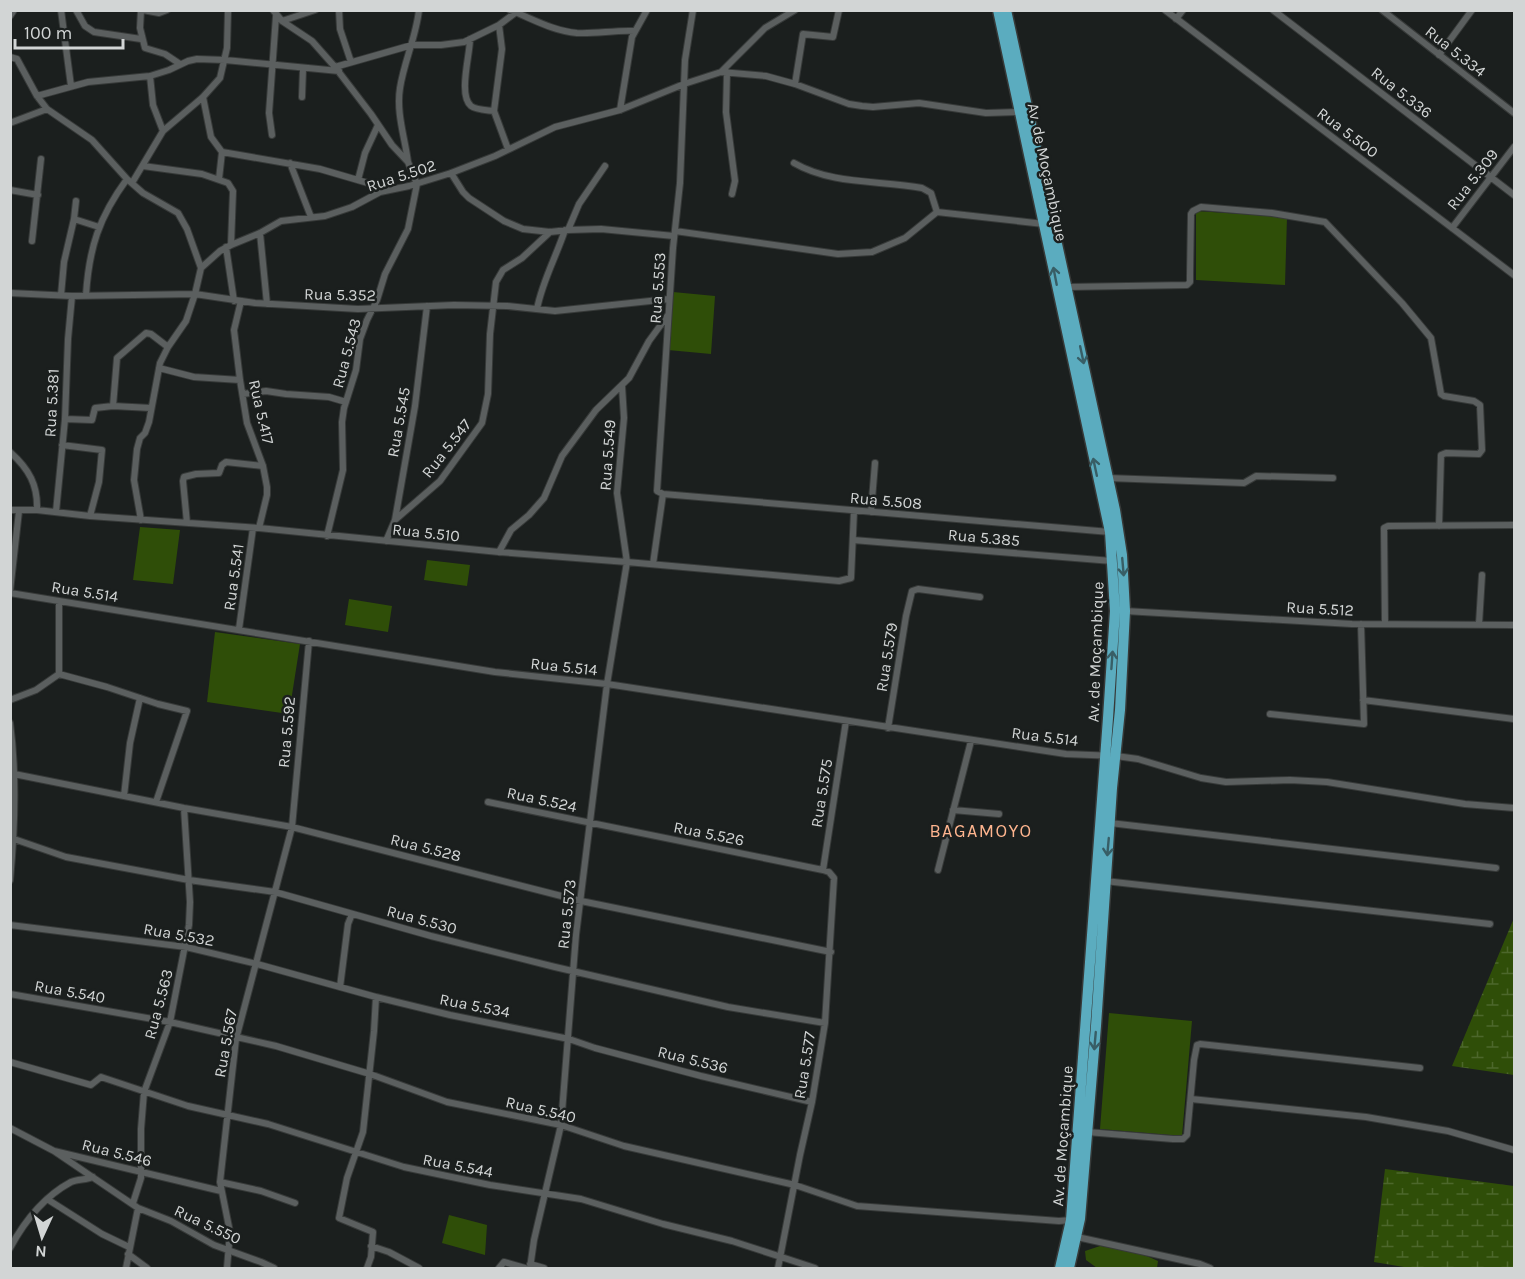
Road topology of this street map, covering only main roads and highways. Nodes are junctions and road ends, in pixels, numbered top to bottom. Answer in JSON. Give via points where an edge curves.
{"nodes":[{"id":1,"x":999,"y":10,"type":"edge"},
{"id":2,"x":1006,"y":10,"type":"edge"},
{"id":3,"x":1111,"y":756,"type":"junction"},
{"id":4,"x":1060,"y":1269,"type":"edge"},
{"id":5,"x":1070,"y":1269,"type":"edge"}],
"edges":[{"from":3,"to":1,"type":"highway","name":"Av. de Moçambique","one_way":true,"via":[[1108,718],[1115,611],[1110,532]]},
{"from":2,"to":3,"type":"highway","name":"Av. de Moçambique","one_way":true,"via":[[1118,527],[1125,611],[1119,724]]},
{"from":3,"to":4,"type":"highway","name":"Av. de Moçambique","via":[[1071,1220]]},
{"from":3,"to":5,"type":"highway","name":"Av. de Moçambique","one_way":true,"via":[[1110,823],[1087,1132],[1077,1237]]}]}
